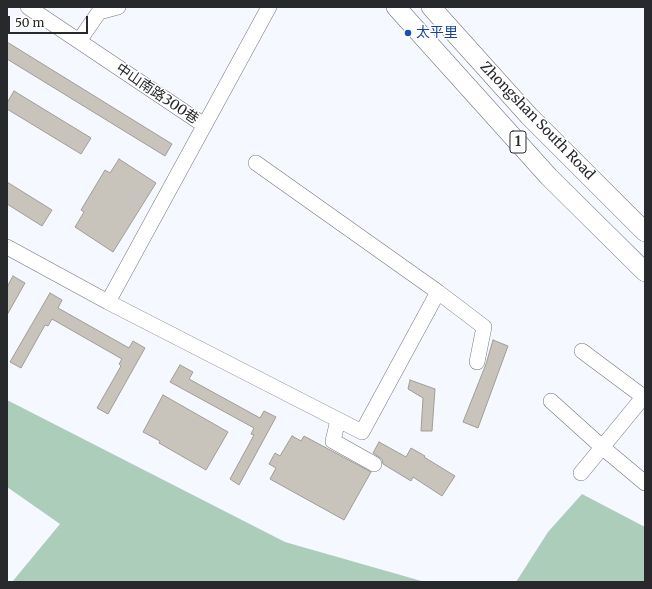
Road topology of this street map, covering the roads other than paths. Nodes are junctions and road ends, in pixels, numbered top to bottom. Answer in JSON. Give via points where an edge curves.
{"nodes":[{"id":1,"x":28,"y":7,"type":"edge"},
{"id":2,"x":118,"y":7,"type":"edge"},
{"id":3,"x":269,"y":7,"type":"edge"},
{"id":4,"x":396,"y":7,"type":"edge"},
{"id":5,"x":431,"y":7,"type":"edge"},
{"id":6,"x":79,"y":41,"type":"junction"},
{"id":7,"x":204,"y":125,"type":"junction"},
{"id":8,"x":256,"y":162,"type":"dead end"},
{"id":9,"x":645,"y":232,"type":"edge"},
{"id":10,"x":7,"y":247,"type":"edge"},
{"id":11,"x":645,"y":272,"type":"edge"},
{"id":12,"x":438,"y":292,"type":"junction"},
{"id":13,"x":108,"y":302,"type":"junction"},
{"id":14,"x":582,"y":351,"type":"dead end"},
{"id":15,"x":477,"y":362,"type":"dead end"},
{"id":16,"x":644,"y":397,"type":"edge"},
{"id":17,"x":552,"y":401,"type":"dead end"},
{"id":18,"x":338,"y":420,"type":"junction"},
{"id":19,"x":602,"y":447,"type":"junction"},
{"id":20,"x":374,"y":464,"type":"dead end"},
{"id":21,"x":581,"y":473,"type":"dead end"},
{"id":22,"x":645,"y":483,"type":"edge"}],
"edges":[{"from":1,"to":6,"type":"street","name":"中山南路300巷"},
{"from":2,"to":6,"type":"street","via":[[99,12]]},
{"from":3,"to":7,"type":"street","name":"中山南路300巷"},
{"from":4,"to":11,"type":"main road","name":"Zhongshan South Road","number":"1","via":[[549,177]]},
{"from":5,"to":9,"type":"main road","name":"Zhongshan South Road","number":"1","via":[[528,116]]},
{"from":6,"to":7,"type":"street","name":"中山南路300巷"},
{"from":7,"to":13,"type":"street"},
{"from":8,"to":12,"type":"street"},
{"from":10,"to":13,"type":"street"},
{"from":12,"to":15,"type":"street","via":[[484,327]]},
{"from":12,"to":18,"type":"street","via":[[362,432]]},
{"from":13,"to":18,"type":"street"},
{"from":14,"to":16,"type":"street"},
{"from":16,"to":19,"type":"street"},
{"from":17,"to":19,"type":"street"},
{"from":18,"to":20,"type":"street","via":[[333,441]]},
{"from":19,"to":21,"type":"street"},
{"from":19,"to":22,"type":"street"}]}
